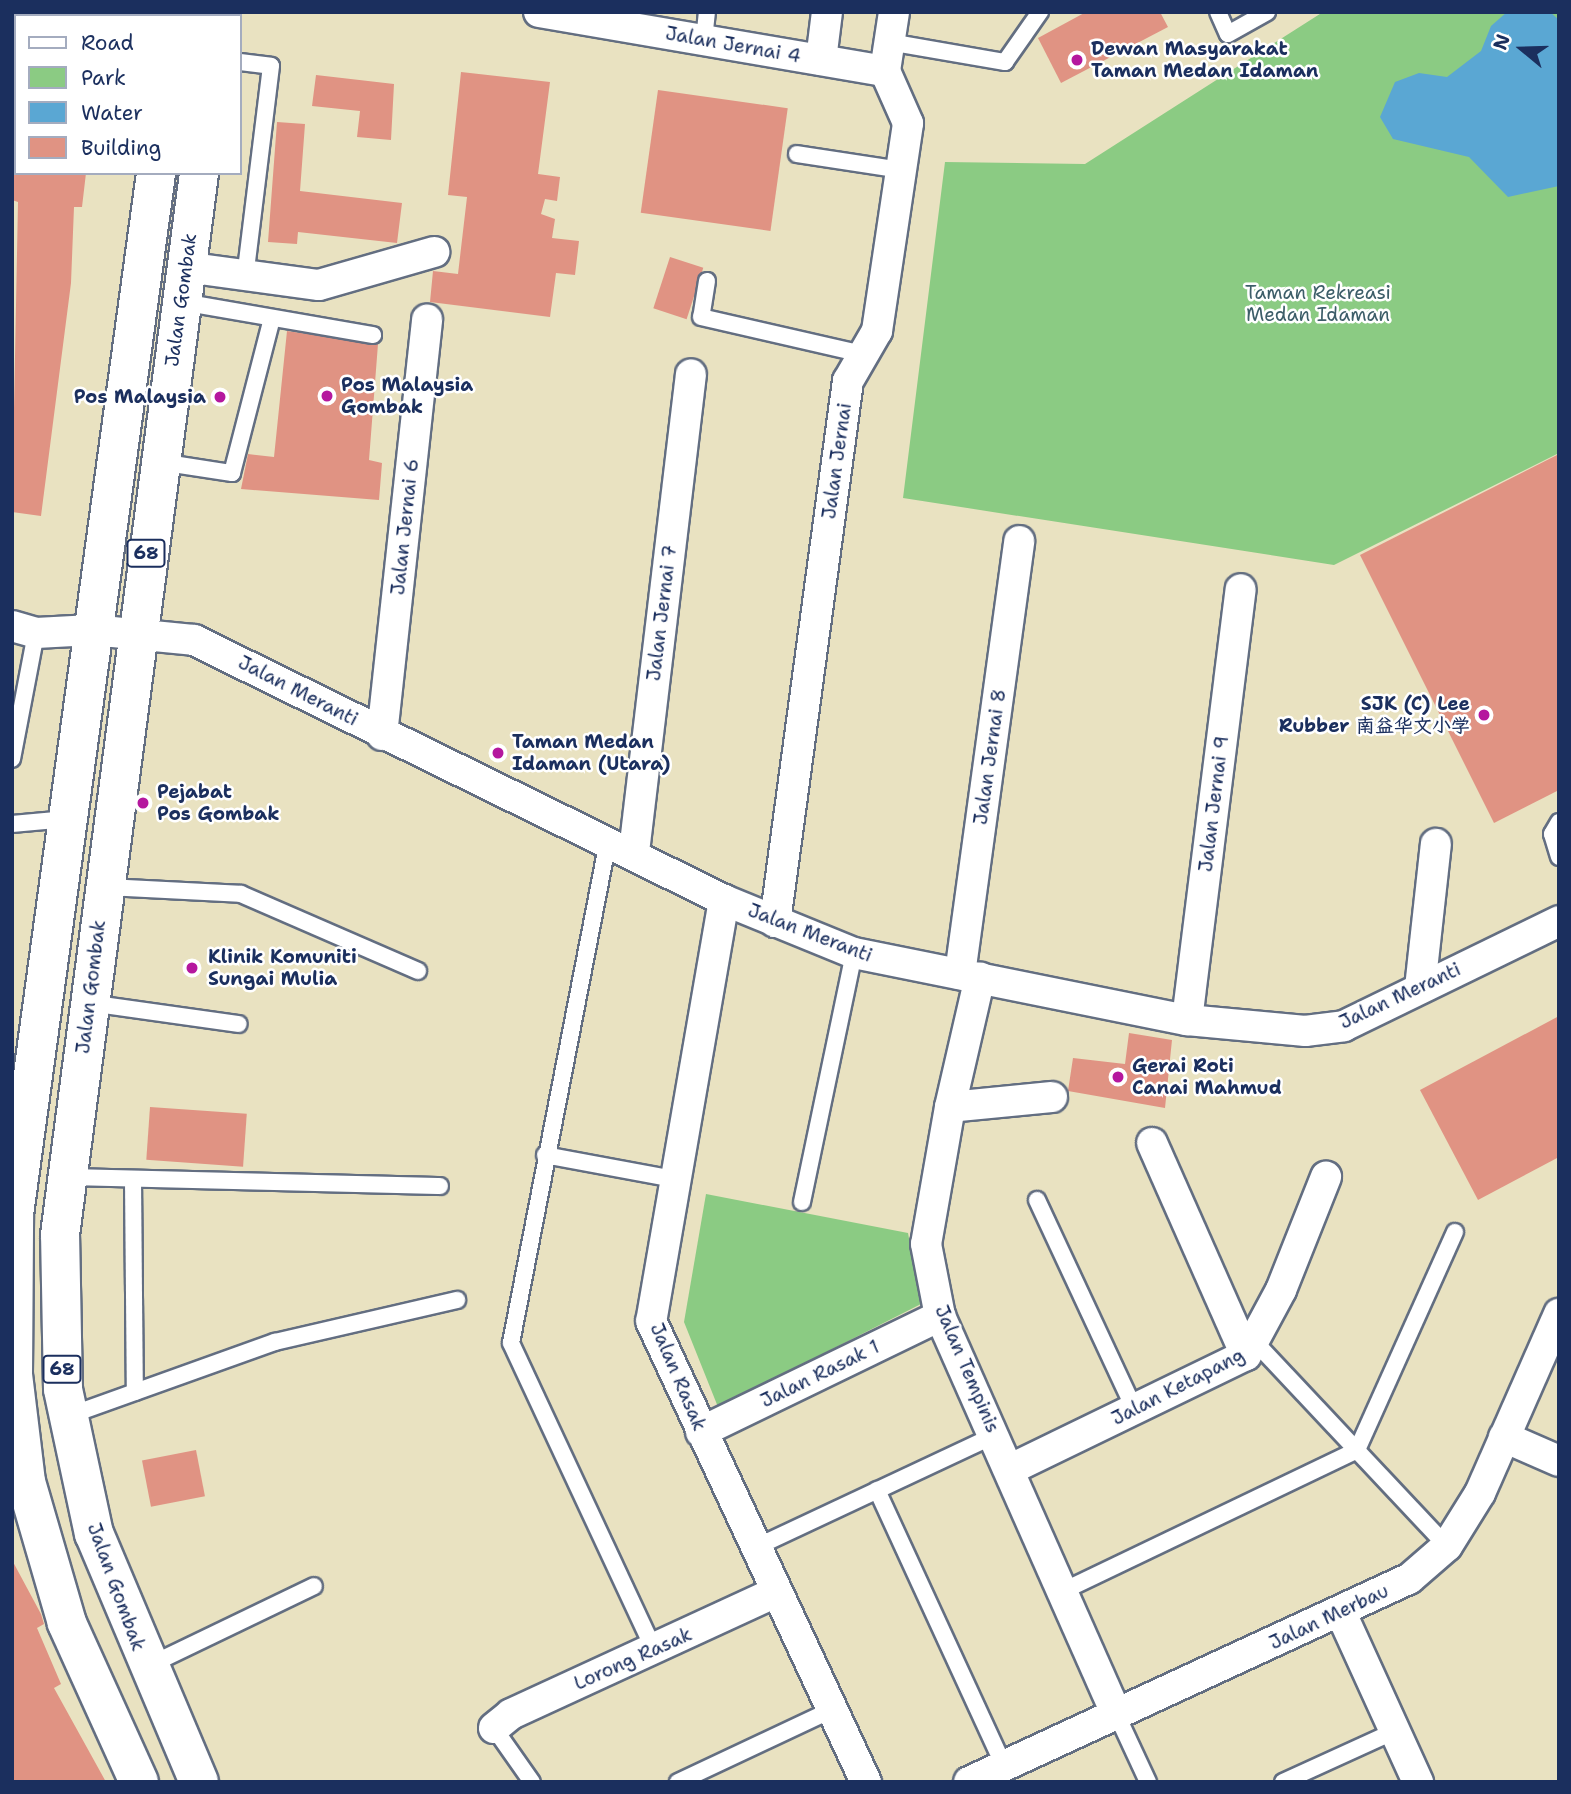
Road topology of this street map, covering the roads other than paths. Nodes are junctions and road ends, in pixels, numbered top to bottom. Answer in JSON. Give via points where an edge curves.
{"nodes":[{"id":1,"x":827,"y":12,"type":"edge"},
{"id":2,"x":894,"y":12,"type":"edge"},
{"id":3,"x":1040,"y":12,"type":"edge"},
{"id":4,"x":1218,"y":12,"type":"edge"},
{"id":5,"x":1267,"y":12,"type":"edge"},
{"id":6,"x":559,"y":14,"type":"edge"},
{"id":7,"x":705,"y":26,"type":"edge"},
{"id":8,"x":887,"y":57,"type":"junction"},
{"id":9,"x":821,"y":60,"type":"junction"},
{"id":10,"x":242,"y":62,"type":"edge"},
{"id":11,"x":797,"y":154,"type":"dead end"},
{"id":12,"x":901,"y":170,"type":"junction"},
{"id":13,"x":156,"y":175,"type":"edge"},
{"id":14,"x":199,"y":175,"type":"edge"},
{"id":15,"x":433,"y":252,"type":"dead end"},
{"id":16,"x":245,"y":277,"type":"junction"},
{"id":17,"x":707,"y":281,"type":"dead end"},
{"id":18,"x":183,"y":284,"type":"junction"},
{"id":19,"x":272,"y":318,"type":"junction"},
{"id":20,"x":427,"y":319,"type":"dead end"},
{"id":21,"x":373,"y":335,"type":"dead end"},
{"id":22,"x":863,"y":354,"type":"junction"},
{"id":23,"x":691,"y":374,"type":"dead end"},
{"id":24,"x":160,"y":462,"type":"junction"},
{"id":25,"x":1019,"y":541,"type":"dead end"},
{"id":26,"x":1241,"y":589,"type":"dead end"},
{"id":27,"x":24,"y":630,"type":"edge"},
{"id":28,"x":92,"y":630,"type":"junction"},
{"id":29,"x":134,"y":636,"type":"junction"},
{"id":30,"x":382,"y":735,"type":"junction"},
{"id":31,"x":12,"y":758,"type":"edge"},
{"id":32,"x":67,"y":818,"type":"junction"},
{"id":33,"x":1559,"y":822,"type":"edge"},
{"id":34,"x":12,"y":824,"type":"edge"},
{"id":35,"x":1436,"y":845,"type":"dead end"},
{"id":36,"x":621,"y":847,"type":"junction"},
{"id":37,"x":1559,"y":857,"type":"edge"},
{"id":38,"x":104,"y":887,"type":"junction"},
{"id":39,"x":724,"y":900,"type":"junction"},
{"id":40,"x":1559,"y":921,"type":"edge"},
{"id":41,"x":775,"y":922,"type":"junction"},
{"id":42,"x":854,"y":953,"type":"junction"},
{"id":43,"x":418,"y":971,"type":"dead end"},
{"id":44,"x":970,"y":976,"type":"junction"},
{"id":45,"x":1420,"y":988,"type":"junction"},
{"id":46,"x":89,"y":1003,"type":"junction"},
{"id":47,"x":1187,"y":1020,"type":"junction"},
{"id":48,"x":239,"y":1024,"type":"dead end"},
{"id":49,"x":22,"y":1075,"type":"edge"},
{"id":50,"x":1052,"y":1097,"type":"dead end"},
{"id":51,"x":950,"y":1107,"type":"junction"},
{"id":52,"x":1152,"y":1143,"type":"dead end"},
{"id":53,"x":545,"y":1155,"type":"junction"},
{"id":54,"x":67,"y":1177,"type":"junction"},
{"id":55,"x":1326,"y":1177,"type":"dead end"},
{"id":56,"x":675,"y":1179,"type":"junction"},
{"id":57,"x":133,"y":1180,"type":"junction"},
{"id":58,"x":440,"y":1186,"type":"dead end"},
{"id":59,"x":1037,"y":1200,"type":"dead end"},
{"id":60,"x":802,"y":1202,"type":"dead end"},
{"id":61,"x":1455,"y":1231,"type":"dead end"},
{"id":62,"x":13,"y":1291,"type":"edge"},
{"id":63,"x":457,"y":1300,"type":"dead end"},
{"id":64,"x":1559,"y":1314,"type":"edge"},
{"id":65,"x":940,"y":1316,"type":"junction"},
{"id":66,"x":1252,"y":1350,"type":"junction"},
{"id":67,"x":135,"y":1392,"type":"junction"},
{"id":68,"x":1135,"y":1410,"type":"junction"},
{"id":69,"x":68,"y":1416,"type":"junction"},
{"id":70,"x":701,"y":1432,"type":"junction"},
{"id":71,"x":995,"y":1435,"type":"junction"},
{"id":72,"x":1504,"y":1437,"type":"junction"},
{"id":73,"x":1357,"y":1450,"type":"junction"},
{"id":74,"x":1559,"y":1461,"type":"edge"},
{"id":75,"x":1011,"y":1469,"type":"junction"},
{"id":76,"x":877,"y":1490,"type":"junction"},
{"id":77,"x":1447,"y":1546,"type":"junction"},
{"id":78,"x":754,"y":1548,"type":"junction"},
{"id":79,"x":314,"y":1586,"type":"dead end"},
{"id":80,"x":1063,"y":1591,"type":"junction"},
{"id":81,"x":774,"y":1593,"type":"junction"},
{"id":82,"x":1341,"y":1613,"type":"junction"},
{"id":83,"x":654,"y":1650,"type":"junction"},
{"id":84,"x":146,"y":1667,"type":"junction"},
{"id":85,"x":831,"y":1710,"type":"junction"},
{"id":86,"x":1116,"y":1713,"type":"junction"},
{"id":87,"x":495,"y":1728,"type":"joint"},
{"id":88,"x":1395,"y":1731,"type":"junction"},
{"id":89,"x":1004,"y":1766,"type":"junction"},
{"id":90,"x":139,"y":1782,"type":"edge"},
{"id":91,"x":199,"y":1782,"type":"edge"},
{"id":92,"x":531,"y":1782,"type":"edge"},
{"id":93,"x":678,"y":1782,"type":"edge"},
{"id":94,"x":866,"y":1782,"type":"edge"},
{"id":95,"x":969,"y":1782,"type":"edge"},
{"id":96,"x":1147,"y":1782,"type":"edge"},
{"id":97,"x":1283,"y":1782,"type":"edge"},
{"id":98,"x":1418,"y":1782,"type":"edge"}],
"edges":[{"from":1,"to":9,"type":"street"},
{"from":2,"to":8,"type":"street"},
{"from":3,"to":8,"type":"lane","via":[[1005,62]]},
{"from":4,"to":5,"type":"lane","via":[[1228,34]]},
{"from":6,"to":7,"type":"street","name":"Jalan Jernai 4"},
{"from":7,"to":9,"type":"street","name":"Jalan Jernai 4"},
{"from":8,"to":9,"type":"street","name":"Jalan Jernai 4"},
{"from":8,"to":12,"type":"street","name":"Jalan Jernai","via":[[908,123]]},
{"from":10,"to":16,"type":"lane","via":[[271,66]]},
{"from":11,"to":12,"type":"lane"},
{"from":12,"to":22,"type":"street","name":"Jalan Jernai","via":[[877,331]]},
{"from":13,"to":28,"type":"main road","number":"68"},
{"from":14,"to":18,"type":"main road","name":"Jalan Gombak","number":"68"},
{"from":15,"to":16,"type":"street","via":[[318,285]]},
{"from":16,"to":18,"type":"street"},
{"from":17,"to":22,"type":"lane","via":[[701,317]]},
{"from":18,"to":19,"type":"lane"},
{"from":18,"to":24,"type":"main road","name":"Jalan Gombak","number":"68"},
{"from":19,"to":21,"type":"lane"},
{"from":19,"to":24,"type":"lane","via":[[232,473]]},
{"from":20,"to":30,"type":"street","name":"Jalan Jernai 6"},
{"from":22,"to":41,"type":"street","name":"Jalan Jernai","via":[[848,381]]},
{"from":23,"to":36,"type":"street","name":"Jalan Jernai 7"},
{"from":24,"to":29,"type":"main road","name":"Jalan Gombak","number":"68"},
{"from":25,"to":44,"type":"street","name":"Jalan Jernai 8"},
{"from":26,"to":47,"type":"street","name":"Jalan Jernai 9"},
{"from":27,"to":28,"type":"street","name":"Jalan Meranti"},
{"from":27,"to":31,"type":"lane"},
{"from":28,"to":29,"type":"street","name":"Jalan Meranti"},
{"from":28,"to":32,"type":"main road","number":"68"},
{"from":29,"to":30,"type":"street","name":"Jalan Meranti","via":[[194,640]]},
{"from":29,"to":38,"type":"main road","name":"Jalan Gombak","number":"68"},
{"from":30,"to":36,"type":"street","name":"Jalan Meranti"},
{"from":32,"to":34,"type":"lane"},
{"from":32,"to":49,"type":"main road","number":"68"},
{"from":33,"to":37,"type":"lane","via":[[1552,835]]},
{"from":35,"to":45,"type":"street"},
{"from":36,"to":39,"type":"street","name":"Jalan Meranti"},
{"from":36,"to":53,"type":"lane"},
{"from":38,"to":43,"type":"lane","via":[[241,894]]},
{"from":38,"to":46,"type":"main road","name":"Jalan Gombak","number":"68"},
{"from":39,"to":41,"type":"street","name":"Jalan Meranti"},
{"from":39,"to":56,"type":"street","name":"Jalan Rasak"},
{"from":40,"to":45,"type":"street","name":"Jalan Meranti"},
{"from":41,"to":42,"type":"street","name":"Jalan Meranti"},
{"from":42,"to":44,"type":"street","name":"Jalan Meranti"},
{"from":42,"to":60,"type":"lane"},
{"from":44,"to":47,"type":"street","name":"Jalan Meranti"},
{"from":44,"to":51,"type":"street","name":"Jalan Jernai 8"},
{"from":45,"to":47,"type":"street","name":"Jalan Meranti","via":[[1344,1026],[1305,1031]]},
{"from":46,"to":48,"type":"lane"},
{"from":46,"to":54,"type":"main road","name":"Jalan Gombak","number":"68"},
{"from":49,"to":62,"type":"main road","number":"68"},
{"from":50,"to":51,"type":"street"},
{"from":51,"to":65,"type":"street","name":"Jalan Tempinis","via":[[926,1244]]},
{"from":52,"to":66,"type":"street"},
{"from":53,"to":56,"type":"lane"},
{"from":53,"to":83,"type":"lane","via":[[511,1343]]},
{"from":54,"to":57,"type":"lane"},
{"from":54,"to":69,"type":"main road","name":"Jalan Gombak","number":"68","via":[[60,1235]]},
{"from":55,"to":66,"type":"street","name":"Jalan Ketapang"},
{"from":56,"to":70,"type":"street","name":"Jalan Rasak","via":[[651,1321]]},
{"from":57,"to":58,"type":"lane"},
{"from":57,"to":67,"type":"lane"},
{"from":59,"to":68,"type":"lane"},
{"from":61,"to":73,"type":"lane"},
{"from":62,"to":90,"type":"main road","number":"68","via":[[13,1374],[26,1482],[67,1623]]},
{"from":63,"to":67,"type":"lane","via":[[275,1342]]},
{"from":64,"to":72,"type":"street","name":"Jalan Merbau"},
{"from":65,"to":70,"type":"street","name":"Jalan Rasak 1"},
{"from":65,"to":71,"type":"street","name":"Jalan Tempinis"},
{"from":66,"to":68,"type":"street","name":"Jalan Ketapang"},
{"from":66,"to":73,"type":"lane"},
{"from":67,"to":69,"type":"lane"},
{"from":68,"to":75,"type":"street","name":"Jalan Ketapang"},
{"from":69,"to":84,"type":"main road","name":"Jalan Gombak","number":"68","via":[[94,1534]]},
{"from":70,"to":78,"type":"street","name":"Jalan Rasak"},
{"from":71,"to":75,"type":"street","name":"Jalan Tempinis"},
{"from":71,"to":76,"type":"lane"},
{"from":72,"to":74,"type":"street"},
{"from":72,"to":77,"type":"street","name":"Jalan Merbau"},
{"from":73,"to":77,"type":"lane"},
{"from":73,"to":80,"type":"lane"},
{"from":75,"to":80,"type":"street","name":"Jalan Tempinis"},
{"from":76,"to":78,"type":"lane"},
{"from":76,"to":89,"type":"lane"},
{"from":77,"to":82,"type":"street","name":"Jalan Merbau","via":[[1409,1579]]},
{"from":78,"to":81,"type":"street","name":"Jalan Rasak"},
{"from":79,"to":84,"type":"lane"},
{"from":80,"to":86,"type":"street","name":"Jalan Tempinis"},
{"from":81,"to":83,"type":"street","name":"Lorong Rasak"},
{"from":81,"to":85,"type":"street","name":"Jalan Rasak"},
{"from":82,"to":86,"type":"street","name":"Jalan Merbau"},
{"from":82,"to":88,"type":"street"},
{"from":83,"to":87,"type":"street","name":"Lorong Rasak","via":[[511,1714]]},
{"from":84,"to":91,"type":"main road","name":"Jalan Gombak","number":"68"},
{"from":85,"to":93,"type":"lane"},
{"from":85,"to":94,"type":"street","name":"Jalan Rasak"},
{"from":86,"to":89,"type":"street","name":"Jalan Merbau"},
{"from":86,"to":96,"type":"lane"},
{"from":87,"to":92,"type":"lane"},
{"from":88,"to":97,"type":"lane"},
{"from":88,"to":98,"type":"street"},
{"from":89,"to":95,"type":"street","name":"Jalan Merbau"}]}
